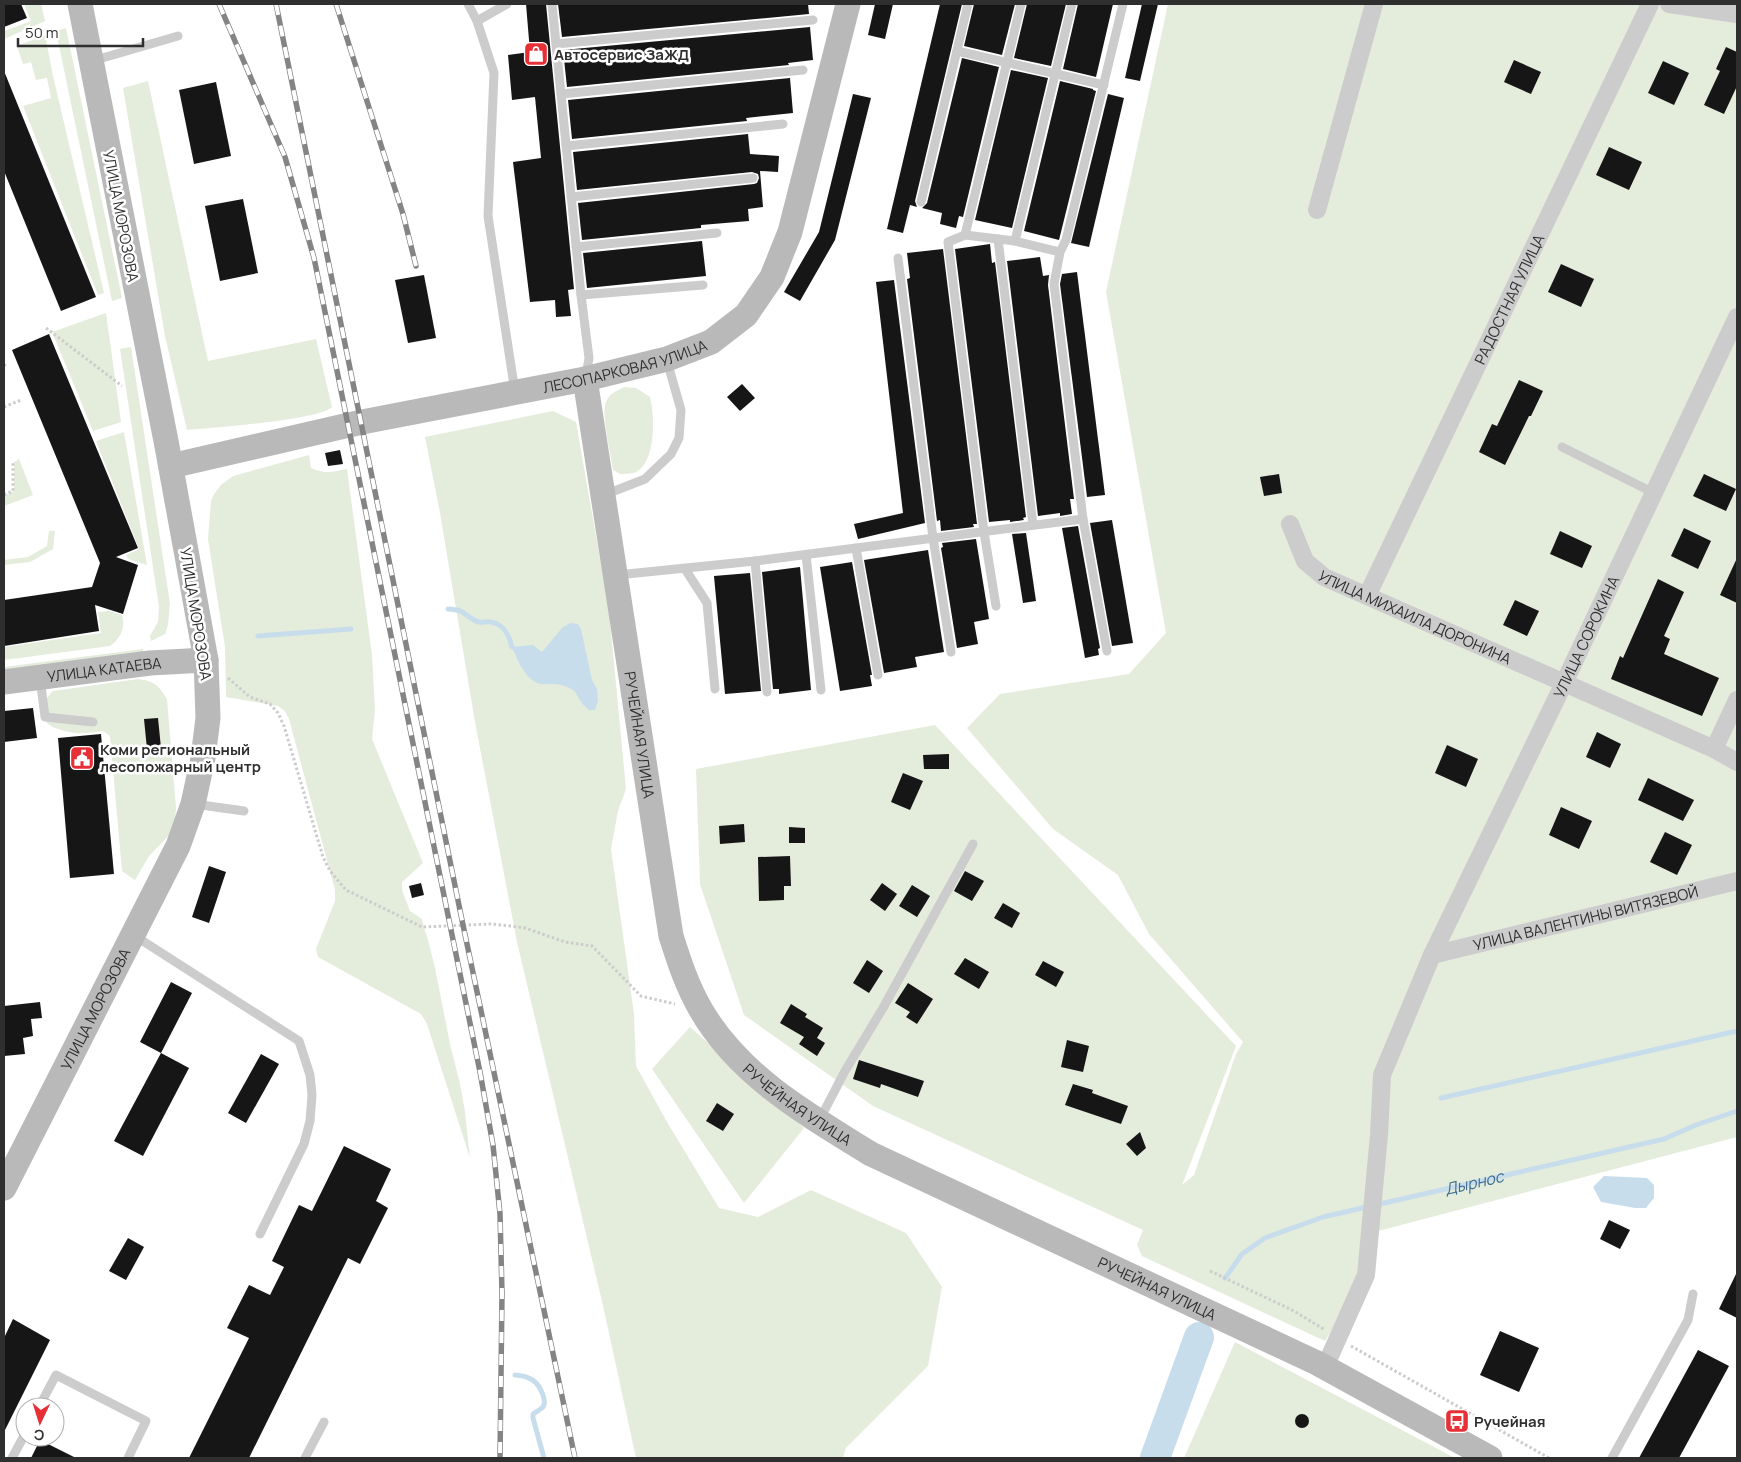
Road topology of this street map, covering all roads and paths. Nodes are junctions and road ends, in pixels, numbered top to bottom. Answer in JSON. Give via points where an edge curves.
{"nodes":[{"id":1,"x":80,"y":4,"type":"edge"},
{"id":2,"x":468,"y":4,"type":"edge"},
{"id":3,"x":507,"y":4,"type":"edge"},
{"id":4,"x":552,"y":4,"type":"edge"},
{"id":5,"x":848,"y":4,"type":"edge"},
{"id":6,"x":968,"y":4,"type":"edge"},
{"id":7,"x":1021,"y":4,"type":"edge"},
{"id":8,"x":1072,"y":4,"type":"edge"},
{"id":9,"x":1123,"y":4,"type":"edge"},
{"id":10,"x":1374,"y":4,"type":"edge"},
{"id":11,"x":1650,"y":4,"type":"edge"},
{"id":12,"x":1669,"y":4,"type":"edge"},
{"id":13,"x":1737,"y":14,"type":"edge"},
{"id":14,"x":813,"y":20,"type":"dead end"},
{"id":15,"x":477,"y":21,"type":"junction"},
{"id":16,"x":178,"y":36,"type":"dead end"},
{"id":17,"x":556,"y":44,"type":"junction"},
{"id":18,"x":957,"y":51,"type":"junction"},
{"id":19,"x":92,"y":62,"type":"junction"},
{"id":20,"x":1007,"y":62,"type":"junction"},
{"id":21,"x":803,"y":70,"type":"dead end"},
{"id":22,"x":1055,"y":74,"type":"junction"},
{"id":23,"x":1104,"y":85,"type":"junction"},
{"id":24,"x":561,"y":94,"type":"junction"},
{"id":25,"x":783,"y":124,"type":"dead end"},
{"id":26,"x":566,"y":146,"type":"junction"},
{"id":27,"x":753,"y":178,"type":"dead end"},
{"id":28,"x":571,"y":197,"type":"junction"},
{"id":29,"x":921,"y":202,"type":"dead end"},
{"id":30,"x":1317,"y":210,"type":"dead end"},
{"id":31,"x":717,"y":232,"type":"dead end"},
{"id":32,"x":965,"y":235,"type":"junction"},
{"id":33,"x":998,"y":238,"type":"junction"},
{"id":34,"x":1015,"y":241,"type":"junction"},
{"id":35,"x":576,"y":248,"type":"junction"},
{"id":36,"x":1060,"y":252,"type":"junction"},
{"id":37,"x":898,"y":258,"type":"dead end"},
{"id":38,"x":702,"y":285,"type":"dead end"},
{"id":39,"x":581,"y":295,"type":"junction"},
{"id":40,"x":1737,"y":317,"type":"edge"},
{"id":41,"x":46,"y":328,"type":"dead end"},
{"id":42,"x":666,"y":359,"type":"junction"},
{"id":43,"x":585,"y":379,"type":"junction"},
{"id":44,"x":122,"y":386,"type":"dead end"},
{"id":45,"x":516,"y":392,"type":"junction"},
{"id":46,"x":21,"y":400,"type":"dead end"},
{"id":47,"x":4,"y":406,"type":"edge"},
{"id":48,"x":1562,"y":447,"type":"dead end"},
{"id":49,"x":12,"y":461,"type":"dead end"},
{"id":50,"x":171,"y":466,"type":"junction"},
{"id":51,"x":1654,"y":493,"type":"junction"},
{"id":52,"x":4,"y":494,"type":"edge"},
{"id":53,"x":604,"y":495,"type":"junction"},
{"id":54,"x":1083,"y":520,"type":"junction"},
{"id":55,"x":1290,"y":524,"type":"dead end"},
{"id":56,"x":1033,"y":526,"type":"junction"},
{"id":57,"x":984,"y":532,"type":"junction"},
{"id":58,"x":933,"y":538,"type":"junction"},
{"id":59,"x":856,"y":548,"type":"junction"},
{"id":60,"x":806,"y":555,"type":"junction"},
{"id":61,"x":755,"y":561,"type":"junction"},
{"id":62,"x":685,"y":568,"type":"junction"},
{"id":63,"x":616,"y":575,"type":"junction"},
{"id":64,"x":1367,"y":596,"type":"junction"},
{"id":65,"x":996,"y":606,"type":"dead end"},
{"id":66,"x":1107,"y":651,"type":"dead end"},
{"id":67,"x":952,"y":652,"type":"dead end"},
{"id":68,"x":206,"y":660,"type":"junction"},
{"id":69,"x":878,"y":675,"type":"dead end"},
{"id":70,"x":40,"y":678,"type":"junction"},
{"id":71,"x":4,"y":682,"type":"edge"},
{"id":72,"x":1564,"y":684,"type":"junction"},
{"id":73,"x":715,"y":689,"type":"dead end"},
{"id":74,"x":821,"y":690,"type":"dead end"},
{"id":75,"x":768,"y":692,"type":"dead end"},
{"id":76,"x":1737,"y":700,"type":"edge"},
{"id":77,"x":93,"y":722,"type":"dead end"},
{"id":78,"x":1714,"y":750,"type":"junction"},
{"id":79,"x":1737,"y":762,"type":"edge"},
{"id":80,"x":193,"y":804,"type":"junction"},
{"id":81,"x":244,"y":811,"type":"dead end"},
{"id":82,"x":973,"y":844,"type":"dead end"},
{"id":83,"x":1737,"y":881,"type":"edge"},
{"id":84,"x":132,"y":934,"type":"junction"},
{"id":85,"x":1432,"y":955,"type":"junction"},
{"id":86,"x":701,"y":1010,"type":"junction"},
{"id":87,"x":819,"y":1122,"type":"junction"},
{"id":88,"x":4,"y":1188,"type":"edge"},
{"id":89,"x":260,"y":1234,"type":"dead end"},
{"id":90,"x":1210,"y":1271,"type":"dead end"},
{"id":91,"x":1693,"y":1294,"type":"dead end"},
{"id":92,"x":1338,"y":1339,"type":"junction"},
{"id":93,"x":1325,"y":1367,"type":"junction"},
{"id":94,"x":44,"y":1397,"type":"edge"},
{"id":95,"x":324,"y":1422,"type":"dead end"},
{"id":96,"x":18,"y":1447,"type":"edge"},
{"id":97,"x":12,"y":1458,"type":"edge"},
{"id":98,"x":128,"y":1458,"type":"edge"},
{"id":99,"x":306,"y":1458,"type":"edge"},
{"id":100,"x":1490,"y":1458,"type":"edge"},
{"id":101,"x":1549,"y":1458,"type":"edge"},
{"id":102,"x":1612,"y":1458,"type":"edge"}],
"edges":[{"from":1,"to":19,"type":"street","name":"УЛИЦА МОРОЗОВА"},
{"from":2,"to":15,"type":"lane"},
{"from":3,"to":15,"type":"lane"},
{"from":4,"to":17,"type":"lane"},
{"from":5,"to":42,"type":"street","name":"ЛЕСОПАРКОВАЯ УЛИЦА","via":[[790,232],[772,277],[746,315],[711,342]]},
{"from":6,"to":18,"type":"lane"},
{"from":7,"to":20,"type":"lane"},
{"from":8,"to":22,"type":"lane"},
{"from":9,"to":23,"type":"lane"},
{"from":10,"to":30,"type":"street"},
{"from":11,"to":64,"type":"street","name":"РАДОСТНАЯ УЛИЦА"},
{"from":12,"to":13,"type":"street"},
{"from":14,"to":17,"type":"lane"},
{"from":15,"to":45,"type":"lane","via":[[494,73],[488,216]]},
{"from":16,"to":19,"type":"lane"},
{"from":17,"to":24,"type":"lane"},
{"from":18,"to":20,"type":"lane"},
{"from":18,"to":29,"type":"lane"},
{"from":19,"to":50,"type":"street","name":"УЛИЦА МОРОЗОВА"},
{"from":20,"to":22,"type":"lane"},
{"from":20,"to":32,"type":"lane"},
{"from":21,"to":24,"type":"lane"},
{"from":22,"to":23,"type":"lane"},
{"from":22,"to":34,"type":"lane"},
{"from":23,"to":36,"type":"lane","via":[[1066,240]]},
{"from":24,"to":26,"type":"lane"},
{"from":25,"to":26,"type":"lane"},
{"from":26,"to":28,"type":"lane"},
{"from":27,"to":28,"type":"lane"},
{"from":28,"to":35,"type":"lane"},
{"from":31,"to":35,"type":"lane"},
{"from":32,"to":33,"type":"lane"},
{"from":32,"to":57,"type":"lane","via":[[948,242]]},
{"from":33,"to":34,"type":"lane"},
{"from":33,"to":56,"type":"lane"},
{"from":34,"to":36,"type":"lane"},
{"from":35,"to":39,"type":"lane"},
{"from":36,"to":54,"type":"lane","via":[[1054,284]]},
{"from":37,"to":58,"type":"lane"},
{"from":38,"to":39,"type":"lane"},
{"from":39,"to":43,"type":"lane","via":[[589,358]]},
{"from":40,"to":51,"type":"street","name":"УЛИЦА СОРОКИНА"},
{"from":41,"to":44,"type":"path"},
{"from":42,"to":43,"type":"street","name":"ЛЕСОПАРКОВАЯ УЛИЦА"},
{"from":42,"to":53,"type":"lane","via":[[681,410],[679,438],[671,454],[645,479]]},
{"from":43,"to":45,"type":"street","name":"ЛЕСОПАРКОВАЯ УЛИЦА"},
{"from":43,"to":53,"type":"street","name":"РУЧЕЙНАЯ УЛИЦА"},
{"from":45,"to":50,"type":"street","name":"ЛЕСОПАРКОВАЯ УЛИЦА","via":[[362,422]]},
{"from":46,"to":47,"type":"path"},
{"from":48,"to":51,"type":"lane"},
{"from":49,"to":52,"type":"path","via":[[13,491]]},
{"from":50,"to":68,"type":"street","name":"УЛИЦА МОРОЗОВА"},
{"from":51,"to":72,"type":"street","name":"УЛИЦА СОРОКИНА"},
{"from":53,"to":63,"type":"street","name":"РУЧЕЙНАЯ УЛИЦА"},
{"from":54,"to":56,"type":"lane"},
{"from":54,"to":66,"type":"lane"},
{"from":55,"to":64,"type":"street","name":"УЛИЦА МИХАИЛА ДОРОНИНА","via":[[1305,561],[1324,577]]},
{"from":56,"to":57,"type":"lane"},
{"from":57,"to":58,"type":"lane"},
{"from":57,"to":65,"type":"lane"},
{"from":58,"to":59,"type":"lane"},
{"from":58,"to":67,"type":"lane"},
{"from":59,"to":60,"type":"lane"},
{"from":59,"to":69,"type":"lane"},
{"from":60,"to":61,"type":"lane"},
{"from":60,"to":74,"type":"lane"},
{"from":61,"to":62,"type":"lane"},
{"from":61,"to":75,"type":"lane"},
{"from":62,"to":63,"type":"lane"},
{"from":62,"to":73,"type":"lane","via":[[707,603]]},
{"from":63,"to":86,"type":"street","name":"РУЧЕЙНАЯ УЛИЦА","via":[[671,936],[683,974]]},
{"from":64,"to":72,"type":"street","name":"УЛИЦА МИХАИЛА ДОРОНИНА"},
{"from":68,"to":70,"type":"street","name":"УЛИЦА КАТАЕВА","via":[[150,663]]},
{"from":68,"to":80,"type":"street","name":"УЛИЦА МОРОЗОВА","via":[[206,735]]},
{"from":68,"to":86,"type":"path","via":[[250,698],[270,704],[278,712],[323,857],[346,890],[422,927],[510,926],[565,942],[592,946],[641,996]]},
{"from":70,"to":71,"type":"street","name":"УЛИЦА КАТАЕВА"},
{"from":70,"to":77,"type":"lane","via":[[45,717]]},
{"from":72,"to":78,"type":"street","name":"УЛИЦА МИХАИЛА ДОРОНИНА"},
{"from":72,"to":85,"type":"street","name":"УЛИЦА СОРОКИНА"},
{"from":76,"to":78,"type":"street"},
{"from":78,"to":79,"type":"street","name":"УЛИЦА МИХАИЛА ДОРОНИНА"},
{"from":80,"to":81,"type":"lane"},
{"from":80,"to":84,"type":"street","name":"УЛИЦА МОРОЗОВА","via":[[178,846]]},
{"from":82,"to":87,"type":"lane"},
{"from":83,"to":85,"type":"street","name":"УЛИЦА ВАЛЕНТИНЫ ВИТЯЗЕВОЙ"},
{"from":84,"to":88,"type":"street","name":"УЛИЦА МОРОЗОВА"},
{"from":84,"to":89,"type":"lane","via":[[299,1041],[310,1075],[310,1121],[304,1144]]},
{"from":85,"to":92,"type":"street","name":"УЛИЦА СОРОКИНА","via":[[1382,1075],[1366,1275]]},
{"from":86,"to":87,"type":"street","name":"РУЧЕЙНАЯ УЛИЦА","via":[[740,1061],[764,1083]]},
{"from":87,"to":93,"type":"street","name":"РУЧЕЙНАЯ УЛИЦА","via":[[871,1154]]},
{"from":90,"to":92,"type":"path","via":[[1294,1311]]},
{"from":91,"to":102,"type":"lane","via":[[1688,1320]]},
{"from":92,"to":93,"type":"street","name":"УЛИЦА СОРОКИНА"},
{"from":92,"to":101,"type":"path"},
{"from":93,"to":100,"type":"street","name":"РУЧЕЙНАЯ УЛИЦА"},
{"from":94,"to":98,"type":"lane","via":[[56,1375],[146,1421]]},
{"from":95,"to":99,"type":"lane"},
{"from":96,"to":97,"type":"lane"}]}
